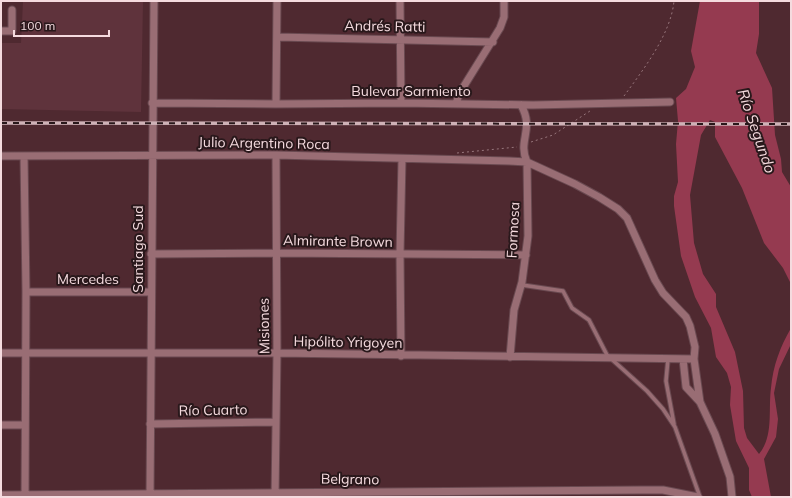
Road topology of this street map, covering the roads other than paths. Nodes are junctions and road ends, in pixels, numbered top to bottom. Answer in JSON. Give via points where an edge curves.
{"nodes":[{"id":1,"x":154,"y":1,"type":"edge"},
{"id":2,"x":277,"y":1,"type":"edge"},
{"id":3,"x":400,"y":1,"type":"edge"},
{"id":4,"x":504,"y":1,"type":"edge"},
{"id":5,"x":12,"y":10,"type":"dead end"},
{"id":6,"x":1,"y":31,"type":"edge"},
{"id":7,"x":277,"y":37,"type":"junction"},
{"id":8,"x":400,"y":39,"type":"junction"},
{"id":9,"x":493,"y":42,"type":"junction"},
{"id":10,"x":670,"y":102,"type":"dead end"},
{"id":11,"x":152,"y":103,"type":"junction"},
{"id":12,"x":401,"y":103,"type":"junction"},
{"id":13,"x":276,"y":104,"type":"junction"},
{"id":14,"x":456,"y":104,"type":"junction"},
{"id":15,"x":521,"y":105,"type":"junction"},
{"id":16,"x":152,"y":155,"type":"junction"},
{"id":17,"x":276,"y":155,"type":"junction"},
{"id":18,"x":1,"y":156,"type":"edge"},
{"id":19,"x":24,"y":156,"type":"junction"},
{"id":20,"x":402,"y":159,"type":"junction"},
{"id":21,"x":527,"y":162,"type":"junction"},
{"id":22,"x":276,"y":253,"type":"junction"},
{"id":23,"x":151,"y":254,"type":"junction"},
{"id":24,"x":400,"y":254,"type":"junction"},
{"id":25,"x":526,"y":256,"type":"junction"},
{"id":26,"x":522,"y":285,"type":"junction"},
{"id":27,"x":26,"y":292,"type":"junction"},
{"id":28,"x":151,"y":292,"type":"junction"},
{"id":29,"x":1,"y":353,"type":"edge"},
{"id":30,"x":277,"y":353,"type":"junction"},
{"id":31,"x":26,"y":354,"type":"junction"},
{"id":32,"x":150,"y":354,"type":"junction"},
{"id":33,"x":402,"y":356,"type":"junction"},
{"id":34,"x":510,"y":357,"type":"junction"},
{"id":35,"x":610,"y":358,"type":"junction"},
{"id":36,"x":668,"y":358,"type":"junction"},
{"id":37,"x":683,"y":359,"type":"junction"},
{"id":38,"x":694,"y":359,"type":"junction"},
{"id":39,"x":700,"y":402,"type":"junction"},
{"id":40,"x":276,"y":422,"type":"junction"},
{"id":41,"x":150,"y":424,"type":"junction"},
{"id":42,"x":1,"y":425,"type":"edge"},
{"id":43,"x":25,"y":425,"type":"junction"},
{"id":44,"x":675,"y":427,"type":"junction"},
{"id":45,"x":275,"y":494,"type":"edge"},
{"id":46,"x":1,"y":495,"type":"edge"},
{"id":47,"x":150,"y":495,"type":"edge"},
{"id":48,"x":399,"y":495,"type":"edge"},
{"id":49,"x":25,"y":496,"type":"edge"},
{"id":50,"x":699,"y":497,"type":"edge"},
{"id":51,"x":732,"y":497,"type":"edge"}],
"edges":[{"from":1,"to":11,"type":"street","name":"Santiago Sud"},
{"from":2,"to":7,"type":"street"},
{"from":3,"to":8,"type":"street"},
{"from":4,"to":9,"type":"street","via":[[504,17]]},
{"from":5,"to":6,"type":"street","via":[[12,31]]},
{"from":7,"to":8,"type":"street","name":"Andrés Ratti"},
{"from":7,"to":13,"type":"street"},
{"from":8,"to":9,"type":"street","name":"Andrés Ratti"},
{"from":8,"to":12,"type":"street"},
{"from":9,"to":14,"type":"street","via":[[459,94]]},
{"from":10,"to":15,"type":"street","name":"Bulevar Sarmiento"},
{"from":11,"to":13,"type":"street","name":"Bulevar Sarmiento"},
{"from":11,"to":16,"type":"street","name":"Santiago Sud"},
{"from":12,"to":13,"type":"street","name":"Bulevar Sarmiento"},
{"from":12,"to":14,"type":"street","name":"Bulevar Sarmiento"},
{"from":14,"to":15,"type":"street","name":"Bulevar Sarmiento"},
{"from":15,"to":21,"type":"street","name":"Formosa","via":[[527,119],[523,154]]},
{"from":16,"to":17,"type":"street","name":"Julio Argentino Roca"},
{"from":16,"to":19,"type":"street","name":"Julio Argentino Roca"},
{"from":16,"to":23,"type":"street","name":"Santiago Sud"},
{"from":17,"to":20,"type":"street","name":"Julio Argentino Roca"},
{"from":17,"to":22,"type":"street","name":"Misiones"},
{"from":18,"to":19,"type":"street","name":"Julio Argentino Roca"},
{"from":19,"to":27,"type":"street"},
{"from":20,"to":21,"type":"street","name":"Julio Argentino Roca"},
{"from":20,"to":24,"type":"street"},
{"from":21,"to":25,"type":"street","name":"Formosa"},
{"from":21,"to":38,"type":"street","via":[[599,196],[627,218],[663,294],[680,310],[690,326],[695,347]]},
{"from":22,"to":23,"type":"street","name":"Almirante Brown"},
{"from":22,"to":24,"type":"street","name":"Almirante Brown"},
{"from":22,"to":30,"type":"street","name":"Misiones"},
{"from":23,"to":28,"type":"street","name":"Santiago Sud"},
{"from":24,"to":25,"type":"street","name":"Almirante Brown"},
{"from":24,"to":33,"type":"street"},
{"from":25,"to":26,"type":"street","name":"Formosa"},
{"from":26,"to":34,"type":"street","name":"Formosa","via":[[514,310]]},
{"from":26,"to":35,"type":"lane","via":[[563,291],[572,308],[589,320]]},
{"from":27,"to":28,"type":"street","name":"Mercedes"},
{"from":27,"to":31,"type":"street"},
{"from":28,"to":32,"type":"street","name":"Santiago Sud"},
{"from":29,"to":31,"type":"street","name":"Hipólito Yrigoyen"},
{"from":30,"to":32,"type":"street","name":"Hipólito Yrigoyen"},
{"from":30,"to":33,"type":"street","name":"Hipólito Yrigoyen"},
{"from":30,"to":40,"type":"street","name":"Misiones"},
{"from":31,"to":32,"type":"street","name":"Hipólito Yrigoyen"},
{"from":31,"to":43,"type":"street"},
{"from":32,"to":41,"type":"street","name":"Santiago Sud"},
{"from":33,"to":34,"type":"street","name":"Hipólito Yrigoyen"},
{"from":34,"to":35,"type":"street","name":"Hipólito Yrigoyen"},
{"from":35,"to":36,"type":"street","name":"Hipólito Yrigoyen"},
{"from":35,"to":44,"type":"lane","via":[[647,391]]},
{"from":36,"to":37,"type":"street","name":"Hipólito Yrigoyen"},
{"from":36,"to":44,"type":"lane","via":[[666,381]]},
{"from":37,"to":38,"type":"street","name":"Hipólito Yrigoyen"},
{"from":37,"to":39,"type":"street","via":[[686,387]]},
{"from":38,"to":39,"type":"street"},
{"from":39,"to":51,"type":"street","via":[[729,471]]},
{"from":40,"to":41,"type":"street","name":"Río Cuarto"},
{"from":40,"to":45,"type":"street","name":"Misiones"},
{"from":41,"to":47,"type":"street","name":"Santiago Sud"},
{"from":42,"to":43,"type":"street"},
{"from":43,"to":49,"type":"street"},
{"from":44,"to":50,"type":"lane"},
{"from":45,"to":47,"type":"street","name":"Belgrano"},
{"from":45,"to":48,"type":"street","name":"Belgrano"},
{"from":46,"to":49,"type":"street","name":"Belgrano"},
{"from":47,"to":49,"type":"street","name":"Belgrano"},
{"from":48,"to":50,"type":"street","name":"Belgrano","via":[[663,490]]}]}
